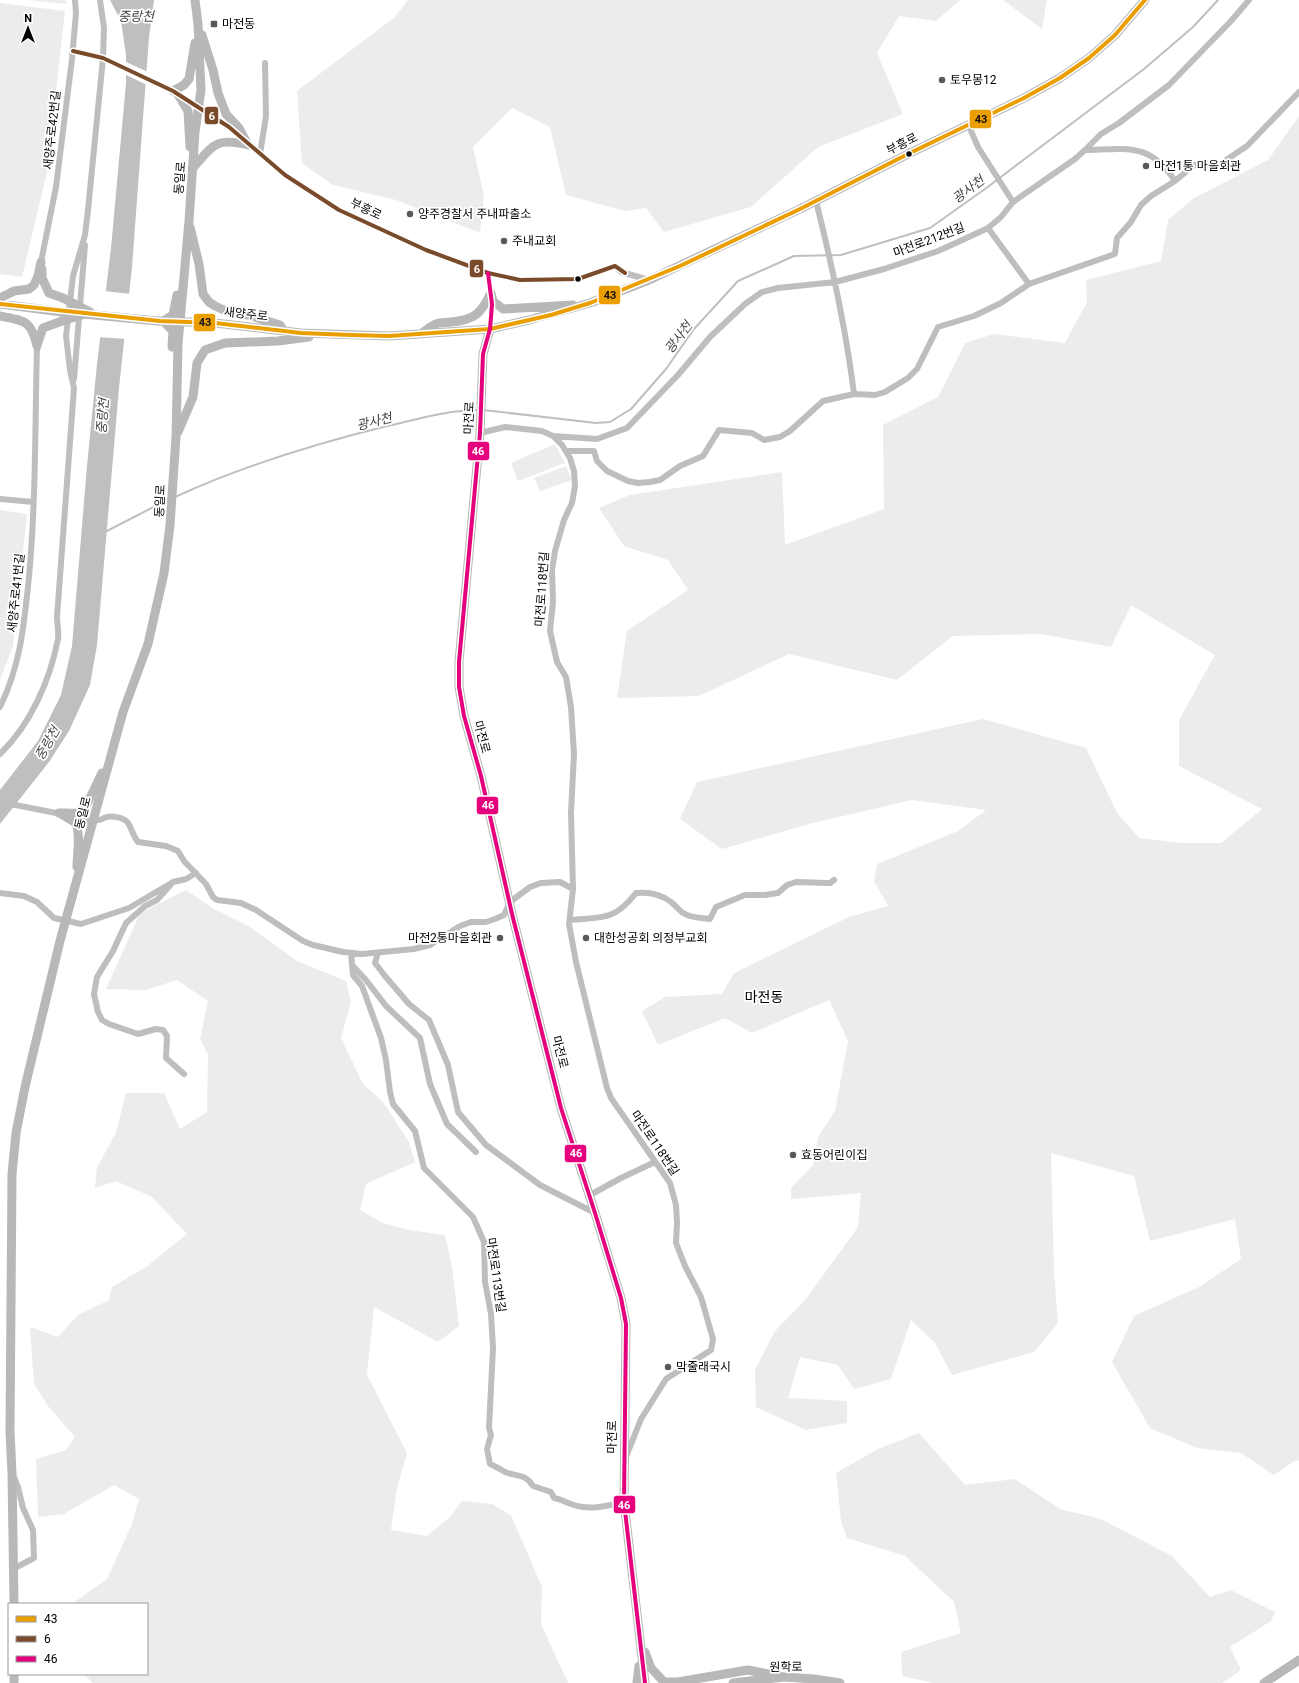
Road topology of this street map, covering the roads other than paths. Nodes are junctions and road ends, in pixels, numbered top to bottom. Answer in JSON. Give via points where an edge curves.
{"nodes":[{"id":1,"x":75,"y":0,"type":"edge"},
{"id":2,"x":100,"y":0,"type":"edge"},
{"id":3,"x":195,"y":0,"type":"edge"},
{"id":4,"x":1145,"y":0,"type":"edge"},
{"id":5,"x":1249,"y":0,"type":"edge"},
{"id":6,"x":198,"y":24,"type":"junction"},
{"id":7,"x":73,"y":51,"type":"junction"},
{"id":8,"x":103,"y":58,"type":"junction"},
{"id":9,"x":265,"y":63,"type":"dead end"},
{"id":10,"x":175,"y":92,"type":"junction"},
{"id":11,"x":1299,"y":92,"type":"edge"},
{"id":12,"x":200,"y":108,"type":"junction"},
{"id":13,"x":968,"y":124,"type":"junction"},
{"id":14,"x":248,"y":145,"type":"junction"},
{"id":15,"x":1085,"y":150,"type":"junction"},
{"id":16,"x":260,"y":154,"type":"junction"},
{"id":17,"x":192,"y":172,"type":"junction"},
{"id":18,"x":1175,"y":181,"type":"junction"},
{"id":19,"x":816,"y":201,"type":"junction"},
{"id":20,"x":1013,"y":202,"type":"junction"},
{"id":21,"x":189,"y":221,"type":"junction"},
{"id":22,"x":988,"y":228,"type":"junction"},
{"id":23,"x":85,"y":235,"type":"junction"},
{"id":24,"x":185,"y":251,"type":"junction"},
{"id":25,"x":41,"y":262,"type":"junction"},
{"id":26,"x":488,"y":273,"type":"junction"},
{"id":27,"x":834,"y":279,"type":"junction"},
{"id":28,"x":649,"y":280,"type":"junction"},
{"id":29,"x":1028,"y":284,"type":"junction"},
{"id":30,"x":491,"y":293,"type":"junction"},
{"id":31,"x":0,"y":298,"type":"edge"},
{"id":32,"x":590,"y":303,"type":"junction"},
{"id":33,"x":0,"y":304,"type":"edge"},
{"id":34,"x":89,"y":314,"type":"junction"},
{"id":35,"x":0,"y":316,"type":"edge"},
{"id":36,"x":62,"y":317,"type":"junction"},
{"id":37,"x":161,"y":321,"type":"junction"},
{"id":38,"x":180,"y":322,"type":"junction"},
{"id":39,"x":490,"y":329,"type":"junction"},
{"id":40,"x":286,"y":330,"type":"junction"},
{"id":41,"x":421,"y":333,"type":"junction"},
{"id":42,"x":330,"y":334,"type":"junction"},
{"id":43,"x":36,"y":346,"type":"junction"},
{"id":44,"x":73,"y":384,"type":"junction"},
{"id":45,"x":854,"y":394,"type":"junction"},
{"id":46,"x":177,"y":401,"type":"junction"},
{"id":47,"x":480,"y":430,"type":"junction"},
{"id":48,"x":553,"y":436,"type":"junction"},
{"id":49,"x":176,"y":437,"type":"junction"},
{"id":50,"x":566,"y":452,"type":"junction"},
{"id":51,"x":0,"y":499,"type":"edge"},
{"id":52,"x":33,"y":502,"type":"junction"},
{"id":53,"x":0,"y":707,"type":"edge"},
{"id":54,"x":112,"y":753,"type":"junction"},
{"id":55,"x":0,"y":754,"type":"edge"},
{"id":56,"x":0,"y":802,"type":"edge"},
{"id":57,"x":59,"y":814,"type":"junction"},
{"id":58,"x":94,"y":820,"type":"junction"},
{"id":59,"x":196,"y":873,"type":"junction"},
{"id":60,"x":834,"y":880,"type":"dead end"},
{"id":61,"x":76,"y":882,"type":"junction"},
{"id":62,"x":173,"y":882,"type":"junction"},
{"id":63,"x":573,"y":889,"type":"junction"},
{"id":64,"x":0,"y":893,"type":"edge"},
{"id":65,"x":510,"y":902,"type":"junction"},
{"id":66,"x":570,"y":920,"type":"junction"},
{"id":67,"x":66,"y":921,"type":"junction"},
{"id":68,"x":351,"y":953,"type":"junction"},
{"id":69,"x":378,"y":953,"type":"junction"},
{"id":70,"x":352,"y":965,"type":"junction"},
{"id":71,"x":184,"y":1074,"type":"dead end"},
{"id":72,"x":476,"y":1152,"type":"dead end"},
{"id":73,"x":655,"y":1162,"type":"junction"},
{"id":74,"x":590,"y":1195,"type":"junction"},
{"id":75,"x":595,"y":1213,"type":"junction"},
{"id":76,"x":624,"y":1462,"type":"junction"},
{"id":77,"x":12,"y":1473,"type":"junction"},
{"id":78,"x":624,"y":1502,"type":"junction"},
{"id":79,"x":13,"y":1569,"type":"junction"},
{"id":80,"x":14,"y":1603,"type":"edge"},
{"id":81,"x":639,"y":1627,"type":"junction"},
{"id":82,"x":1299,"y":1660,"type":"edge"},
{"id":83,"x":784,"y":1677,"type":"junction"},
{"id":84,"x":637,"y":1683,"type":"edge"},
{"id":85,"x":645,"y":1683,"type":"edge"},
{"id":86,"x":732,"y":1683,"type":"edge"},
{"id":87,"x":840,"y":1683,"type":"edge"},
{"id":88,"x":1264,"y":1683,"type":"edge"}],
"edges":[{"from":1,"to":7,"type":"street","name":"새양주로42번길"},
{"from":2,"to":8,"type":"street","via":[[104,28]]},
{"from":3,"to":6,"type":"street"},
{"from":4,"to":13,"type":"street","name":"부흥로","via":[[1115,35],[1077,68],[1024,98]]},
{"from":5,"to":15,"type":"street","name":"마전로212번길","via":[[1169,85],[1101,134]]},
{"from":6,"to":10,"type":"street","via":[[189,79]]},
{"from":6,"to":12,"type":"street"},
{"from":6,"to":14,"type":"street","via":[[226,114],[239,128]]},
{"from":7,"to":8,"type":"street","name":"부흥로"},
{"from":7,"to":25,"type":"street","name":"새양주로42번길","via":[[56,187]]},
{"from":8,"to":10,"type":"street","name":"부흥로"},
{"from":8,"to":23,"type":"street"},
{"from":9,"to":16,"type":"street","via":[[266,116]]},
{"from":10,"to":12,"type":"street","name":"부흥로"},
{"from":10,"to":17,"type":"street","via":[[188,111]]},
{"from":11,"to":18,"type":"street","via":[[1247,146],[1220,164],[1194,165]]},
{"from":12,"to":14,"type":"street","name":"부흥로"},
{"from":12,"to":17,"type":"street","name":"동일로"},
{"from":13,"to":19,"type":"street","name":"부흥로"},
{"from":13,"to":20,"type":"street","via":[[978,147]]},
{"from":14,"to":16,"type":"street","name":"부흥로"},
{"from":14,"to":17,"type":"street","via":[[219,142],[209,150]]},
{"from":15,"to":18,"type":"street","via":[[1131,148],[1162,163]]},
{"from":15,"to":20,"type":"street","name":"마전로212번길"},
{"from":16,"to":26,"type":"street","name":"부흥로","via":[[284,175],[339,210],[426,250]]},
{"from":17,"to":21,"type":"street","name":"동일로"},
{"from":18,"to":29,"type":"street","via":[[1141,205],[1117,238],[1115,254]]},
{"from":19,"to":27,"type":"street"},
{"from":19,"to":28,"type":"street","name":"부흥로"},
{"from":20,"to":22,"type":"street","name":"마전로212번길"},
{"from":21,"to":24,"type":"street","name":"동일로"},
{"from":21,"to":40,"type":"street","via":[[203,294],[209,302],[226,311],[280,325]]},
{"from":22,"to":27,"type":"street","name":"마전로212번길","via":[[938,251],[884,269]]},
{"from":22,"to":29,"type":"street"},
{"from":23,"to":44,"type":"street"},
{"from":23,"to":44,"type":"street","via":[[73,276],[66,336]]},
{"from":24,"to":37,"type":"street","via":[[173,315]]},
{"from":24,"to":38,"type":"street","name":"동일로"},
{"from":25,"to":31,"type":"street","via":[[34,286]]},
{"from":25,"to":34,"type":"street","bridge":true,"via":[[42,278],[49,292]]},
{"from":26,"to":28,"type":"street","name":"부흥로","via":[[520,280],[578,279],[615,266],[621,272]]},
{"from":26,"to":30,"type":"street","name":"마전로"},
{"from":27,"to":45,"type":"street","via":[[849,352]]},
{"from":27,"to":48,"type":"street","name":"마전로212번길","via":[[762,292],[745,304],[710,337],[627,428],[597,439]]},
{"from":28,"to":32,"type":"street","name":"부흥로"},
{"from":29,"to":45,"type":"street","via":[[1001,303],[974,316],[938,327],[917,369],[908,378],[875,395]]},
{"from":30,"to":32,"type":"street","via":[[494,301],[503,309]]},
{"from":30,"to":39,"type":"street","name":"마전로"},
{"from":30,"to":41,"type":"street","via":[[485,306],[473,317],[457,322],[437,323]]},
{"from":32,"to":39,"type":"street","name":"부흥로"},
{"from":33,"to":36,"type":"street","name":"새양주로"},
{"from":34,"to":36,"type":"street","name":"새양주로","bridge":true},
{"from":34,"to":37,"type":"street","name":"새양주로","bridge":true},
{"from":35,"to":43,"type":"street","via":[[25,322],[33,331]]},
{"from":36,"to":43,"type":"street","via":[[43,328]]},
{"from":37,"to":38,"type":"street","name":"새양주로"},
{"from":37,"to":46,"type":"street","via":[[173,331],[172,365]]},
{"from":38,"to":40,"type":"street","name":"새양주로"},
{"from":38,"to":46,"type":"street","name":"동일로"},
{"from":39,"to":41,"type":"street","name":"새양주로"},
{"from":39,"to":47,"type":"street","name":"마전로","via":[[483,354]]},
{"from":40,"to":42,"type":"street","name":"새양주로"},
{"from":41,"to":42,"type":"street","name":"새양주로","via":[[389,336]]},
{"from":42,"to":49,"type":"street","via":[[278,341],[225,343],[205,350],[197,363],[193,397]]},
{"from":43,"to":52,"type":"street","name":"새양주로41번길"},
{"from":44,"to":55,"type":"street","via":[[57,617],[58,637],[42,692],[28,719]]},
{"from":45,"to":50,"type":"street","via":[[823,401],[780,437],[764,440],[752,433],[719,430],[703,456],[680,466],[660,480],[638,483],[628,481],[607,471],[597,461],[594,451]]},
{"from":46,"to":49,"type":"street","name":"동일로"},
{"from":47,"to":48,"type":"street","via":[[505,427],[542,430]]},
{"from":47,"to":65,"type":"street","name":"마전로","via":[[461,646],[460,687],[464,716]]},
{"from":48,"to":50,"type":"street","name":"마전로118번길"},
{"from":49,"to":54,"type":"street","name":"동일로","via":[[164,573],[148,644],[123,712]]},
{"from":50,"to":63,"type":"street","name":"마전로118번길","via":[[574,470],[575,486],[572,504],[564,520],[555,551],[550,631],[557,662],[566,677],[571,707],[574,754],[571,813]]},
{"from":51,"to":52,"type":"street"},
{"from":52,"to":53,"type":"street","name":"새양주로41번길","via":[[33,528],[21,649],[14,675]]},
{"from":54,"to":57,"type":"street","via":[[86,809],[81,812]]},
{"from":54,"to":58,"type":"street","name":"동일로"},
{"from":56,"to":57,"type":"street"},
{"from":57,"to":58,"type":"street","via":[[82,820]]},
{"from":57,"to":61,"type":"street","via":[[76,823],[79,834]]},
{"from":58,"to":59,"type":"street","via":[[106,817],[121,818],[127,822],[138,842],[166,846],[178,851]]},
{"from":58,"to":61,"type":"street","name":"동일로"},
{"from":59,"to":62,"type":"street"},
{"from":59,"to":68,"type":"street","via":[[217,900],[241,904],[256,910],[313,945]]},
{"from":60,"to":66,"type":"street","via":[[830,883],[796,882],[771,894],[745,895],[716,907],[710,919],[690,916],[663,897],[643,892],[636,893],[614,914]]},
{"from":61,"to":67,"type":"street"},
{"from":62,"to":67,"type":"street","via":[[129,908],[81,924]]},
{"from":62,"to":71,"type":"street","via":[[157,900],[145,906],[126,923],[113,951],[96,977],[94,994],[102,1020],[109,1024],[138,1034],[156,1029],[164,1030],[167,1036],[166,1058]]},
{"from":63,"to":65,"type":"street","via":[[560,882],[541,883],[530,887]]},
{"from":63,"to":66,"type":"street","name":"마전로118번길"},
{"from":64,"to":67,"type":"street","via":[[24,896],[36,902],[54,918]]},
{"from":65,"to":69,"type":"street","via":[[504,915],[486,922],[470,922],[460,926],[430,945]]},
{"from":65,"to":74,"type":"street","name":"마전로","via":[[561,1108]]},
{"from":66,"to":73,"type":"street","name":"마전로118번길","via":[[576,962],[607,1088],[611,1098]]},
{"from":67,"to":77,"type":"street","via":[[16,1133],[12,1174]]},
{"from":68,"to":69,"type":"street"},
{"from":68,"to":70,"type":"street","name":"마전로113번길"},
{"from":69,"to":75,"type":"street","via":[[375,963],[384,976],[409,1004],[429,1020],[448,1065],[458,1112],[486,1145],[540,1185]]},
{"from":70,"to":72,"type":"street","via":[[386,1006],[420,1038],[430,1084],[447,1124]]},
{"from":70,"to":78,"type":"street","name":"마전로113번길","via":[[353,975],[362,986],[381,1038],[393,1104],[415,1131],[424,1168],[473,1216],[484,1242],[485,1282],[491,1314],[492,1348],[489,1428],[491,1435],[488,1449],[490,1464],[505,1472],[525,1477],[533,1486],[551,1492],[554,1498],[572,1505],[600,1508]]},
{"from":73,"to":74,"type":"street"},
{"from":73,"to":76,"type":"street","name":"마전로118번길","via":[[670,1183],[676,1205],[676,1243],[701,1297],[713,1339],[711,1350],[666,1379],[641,1419]]},
{"from":74,"to":75,"type":"street","name":"마전로"},
{"from":75,"to":76,"type":"street","name":"마전로","via":[[621,1298],[626,1324]]},
{"from":76,"to":78,"type":"street","name":"마전로"},
{"from":77,"to":79,"type":"street"},
{"from":77,"to":79,"type":"street","via":[[33,1530],[35,1548],[34,1558]]},
{"from":78,"to":81,"type":"street","name":"마전로"},
{"from":79,"to":80,"type":"street"},
{"from":81,"to":83,"type":"street","via":[[651,1668],[664,1682],[748,1670]]},
{"from":81,"to":84,"type":"street"},
{"from":81,"to":85,"type":"street","name":"마전로"},
{"from":82,"to":88,"type":"street"},
{"from":83,"to":86,"type":"street","name":"원학로"},
{"from":83,"to":87,"type":"street","name":"원학로"}]}
